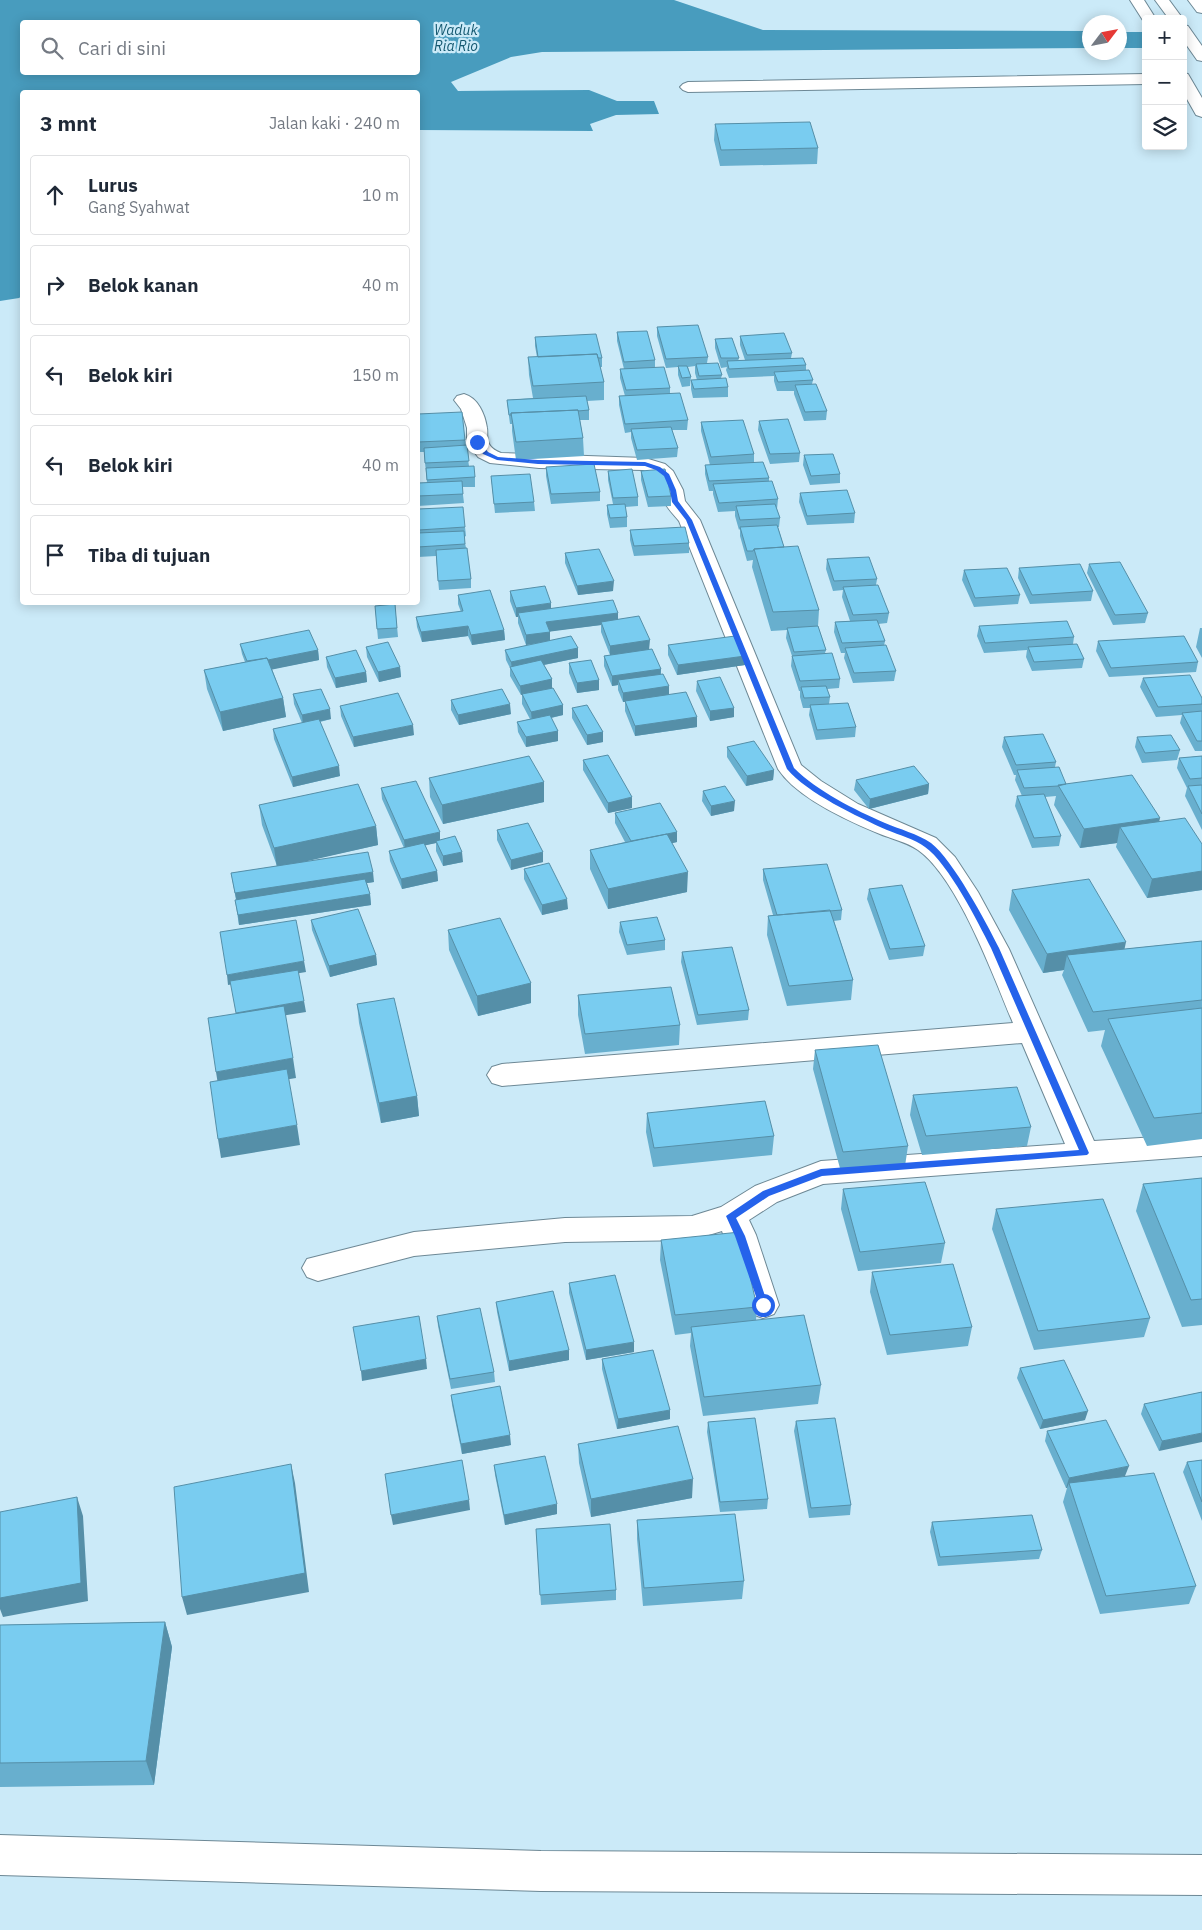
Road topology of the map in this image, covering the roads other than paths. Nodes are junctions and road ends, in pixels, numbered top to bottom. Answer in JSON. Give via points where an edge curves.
{"nodes":[{"id":1,"x":1137,"y":0,"type":"edge"},
{"id":2,"x":1162,"y":0,"type":"edge"},
{"id":3,"x":1194,"y":0,"type":"edge"},
{"id":4,"x":1202,"y":9,"type":"edge"},
{"id":5,"x":1146,"y":15,"type":"edge"},
{"id":6,"x":1173,"y":15,"type":"edge"},
{"id":7,"x":1187,"y":35,"type":"edge"},
{"id":8,"x":1199,"y":52,"type":"edge"},
{"id":9,"x":1142,"y":79,"type":"edge"},
{"id":10,"x":1187,"y":84,"type":"edge"},
{"id":11,"x":688,"y":87,"type":"dead end"},
{"id":12,"x":1202,"y":112,"type":"edge"},
{"id":13,"x":464,"y":400,"type":"dead end"},
{"id":14,"x":1032,"y":1032,"type":"junction"},
{"id":15,"x":502,"y":1075,"type":"dead end"},
{"id":16,"x":1202,"y":1145,"type":"edge"},
{"id":17,"x":1084,"y":1153,"type":"junction"},
{"id":18,"x":731,"y":1216,"type":"junction"},
{"id":19,"x":318,"y":1268,"type":"dead end"},
{"id":20,"x":763,"y":1305,"type":"dead end"},
{"id":21,"x":0,"y":1855,"type":"edge"},
{"id":22,"x":1202,"y":1875,"type":"edge"}],
"edges":[{"from":1,"to":5,"type":"main road"},
{"from":2,"to":6,"type":"main road"},
{"from":3,"to":4,"type":"main road"},
{"from":7,"to":8,"type":"main road"},
{"from":9,"to":11,"type":"main road"},
{"from":10,"to":12,"type":"main road"},
{"from":13,"to":14,"type":"main road","via":[[477,428],[477,442],[485,453],[497,459],[645,464],[666,475],[675,502],[689,520],[790,769],[805,783],[871,820],[927,844],[942,859],[981,920]]},
{"from":14,"to":15,"type":"main road"},
{"from":14,"to":17,"type":"main road"},
{"from":16,"to":17,"type":"main road"},
{"from":17,"to":18,"type":"main road","via":[[821,1173],[766,1194]]},
{"from":18,"to":19,"type":"main road","via":[[692,1228],[565,1230],[414,1244]]},
{"from":18,"to":20,"type":"main road"},
{"from":21,"to":22,"type":"main road","via":[[447,1869]]}]}
